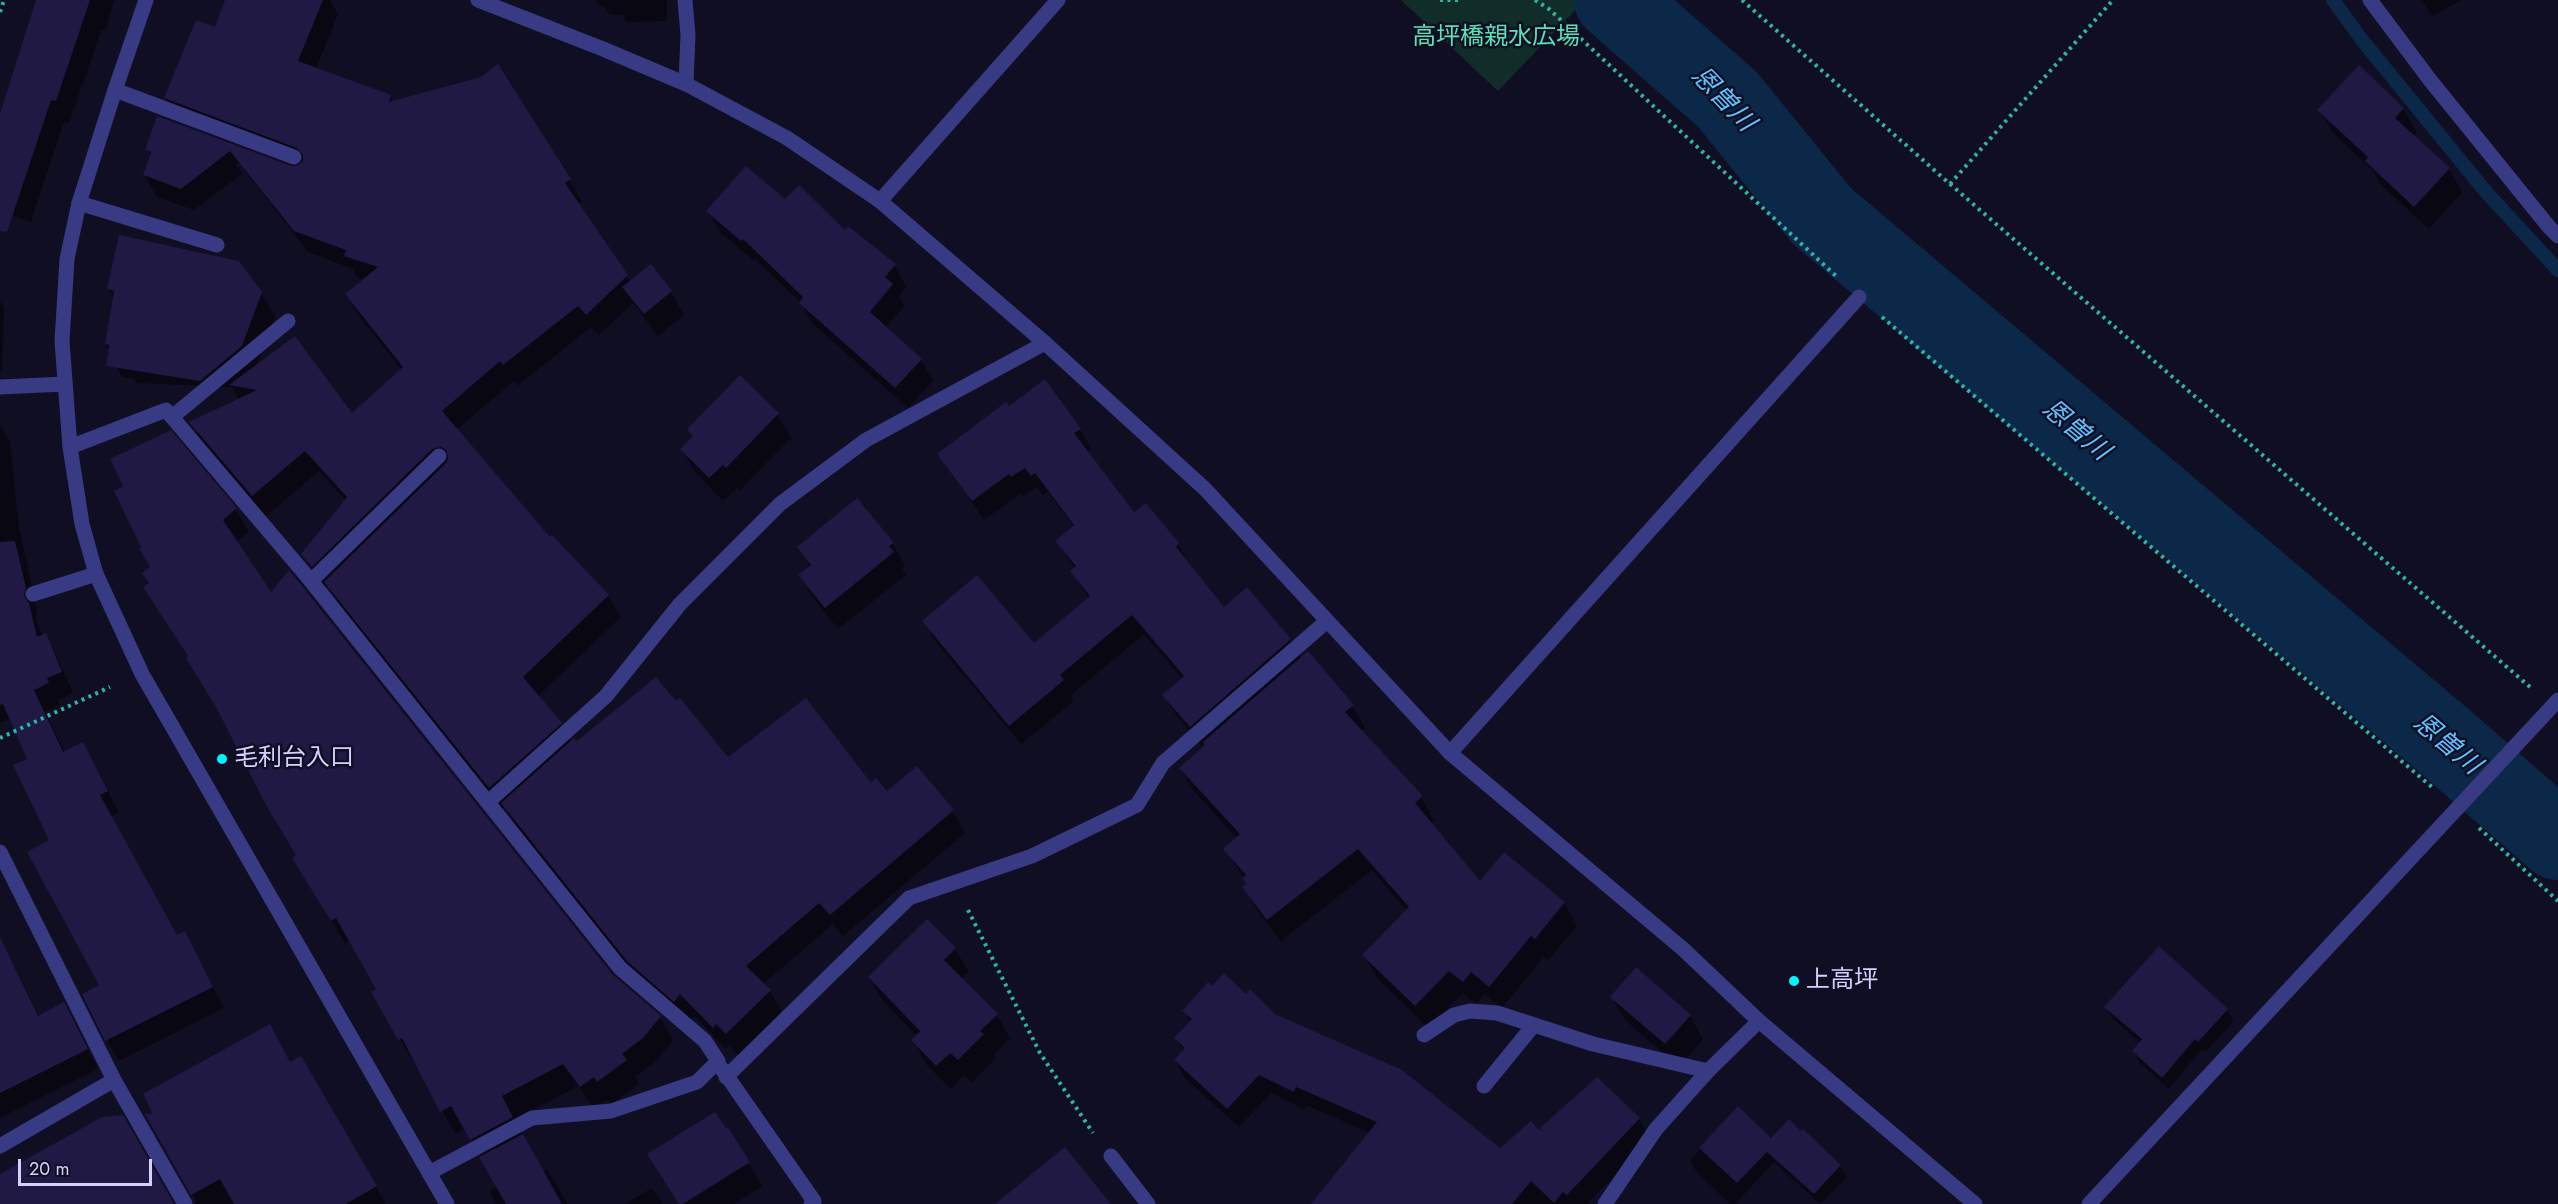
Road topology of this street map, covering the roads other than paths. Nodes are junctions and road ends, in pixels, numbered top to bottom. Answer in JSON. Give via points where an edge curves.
{"nodes":[{"id":1,"x":146,"y":0,"type":"edge"},
{"id":2,"x":478,"y":0,"type":"edge"},
{"id":3,"x":685,"y":0,"type":"edge"},
{"id":4,"x":1058,"y":0,"type":"edge"},
{"id":5,"x":2370,"y":0,"type":"edge"},
{"id":6,"x":686,"y":84,"type":"junction"},
{"id":7,"x":115,"y":90,"type":"junction"},
{"id":8,"x":294,"y":157,"type":"dead end"},
{"id":9,"x":880,"y":201,"type":"junction"},
{"id":10,"x":79,"y":203,"type":"junction"},
{"id":11,"x":2558,"y":236,"type":"edge"},
{"id":12,"x":217,"y":245,"type":"dead end"},
{"id":13,"x":1859,"y":297,"type":"road end"},
{"id":14,"x":288,"y":321,"type":"dead end"},
{"id":15,"x":1045,"y":343,"type":"junction"},
{"id":16,"x":65,"y":384,"type":"junction"},
{"id":17,"x":0,"y":387,"type":"edge"},
{"id":18,"x":172,"y":417,"type":"junction"},
{"id":19,"x":70,"y":447,"type":"junction"},
{"id":20,"x":439,"y":456,"type":"dead end"},
{"id":21,"x":96,"y":574,"type":"junction"},
{"id":22,"x":310,"y":581,"type":"junction"},
{"id":23,"x":33,"y":594,"type":"dead end"},
{"id":24,"x":1327,"y":621,"type":"junction"},
{"id":25,"x":2555,"y":703,"type":"edge"},
{"id":26,"x":1450,"y":753,"type":"junction"},
{"id":27,"x":488,"y":802,"type":"junction"},
{"id":28,"x":0,"y":852,"type":"edge"},
{"id":29,"x":1759,"y":1021,"type":"junction"},
{"id":30,"x":1533,"y":1026,"type":"junction"},
{"id":31,"x":1424,"y":1035,"type":"dead end"},
{"id":32,"x":718,"y":1061,"type":"junction"},
{"id":33,"x":1708,"y":1071,"type":"junction"},
{"id":34,"x":726,"y":1077,"type":"junction"},
{"id":35,"x":114,"y":1080,"type":"junction"},
{"id":36,"x":1484,"y":1086,"type":"dead end"},
{"id":37,"x":0,"y":1146,"type":"edge"},
{"id":38,"x":1111,"y":1156,"type":"road end"},
{"id":39,"x":429,"y":1173,"type":"junction"},
{"id":40,"x":445,"y":1203,"type":"edge"},
{"id":41,"x":185,"y":1204,"type":"edge"},
{"id":42,"x":811,"y":1204,"type":"edge"},
{"id":43,"x":1148,"y":1204,"type":"edge"},
{"id":44,"x":1605,"y":1204,"type":"edge"},
{"id":45,"x":1975,"y":1204,"type":"edge"},
{"id":46,"x":2089,"y":1204,"type":"edge"}],
"edges":[{"from":1,"to":7,"type":"street"},
{"from":2,"to":6,"type":"street"},
{"from":3,"to":6,"type":"street"},
{"from":4,"to":9,"type":"street"},
{"from":5,"to":11,"type":"street"},
{"from":6,"to":9,"type":"street","via":[[787,138]]},
{"from":7,"to":8,"type":"street"},
{"from":7,"to":10,"type":"street"},
{"from":9,"to":15,"type":"street"},
{"from":10,"to":12,"type":"street"},
{"from":10,"to":16,"type":"street","via":[[67,259],[62,341]]},
{"from":13,"to":26,"type":"street"},
{"from":14,"to":18,"type":"street"},
{"from":15,"to":24,"type":"street","via":[[1205,489]]},
{"from":15,"to":27,"type":"street","via":[[866,440],[780,504],[680,604],[606,696]]},
{"from":16,"to":17,"type":"street"},
{"from":16,"to":19,"type":"street"},
{"from":18,"to":19,"type":"street","via":[[166,410]]},
{"from":18,"to":22,"type":"street"},
{"from":19,"to":21,"type":"street","via":[[82,524]]},
{"from":20,"to":22,"type":"street"},
{"from":21,"to":23,"type":"street"},
{"from":21,"to":39,"type":"street","via":[[142,674]]},
{"from":22,"to":27,"type":"street"},
{"from":24,"to":26,"type":"street"},
{"from":24,"to":34,"type":"street","via":[[1163,763],[1137,805],[1032,856],[909,898]]},
{"from":25,"to":46,"type":"street"},
{"from":26,"to":29,"type":"street","via":[[1683,949]]},
{"from":27,"to":32,"type":"street","via":[[620,968],[705,1041]]},
{"from":28,"to":35,"type":"street"},
{"from":29,"to":33,"type":"street"},
{"from":29,"to":45,"type":"street"},
{"from":30,"to":31,"type":"street","via":[[1497,1013],[1470,1011],[1454,1015]]},
{"from":30,"to":33,"type":"street"},
{"from":30,"to":36,"type":"street"},
{"from":32,"to":34,"type":"street"},
{"from":32,"to":39,"type":"street","via":[[697,1082],[611,1111],[532,1118]]},
{"from":33,"to":44,"type":"street","via":[[1656,1129]]},
{"from":34,"to":42,"type":"street","via":[[814,1202]]},
{"from":35,"to":37,"type":"street"},
{"from":35,"to":41,"type":"street"},
{"from":38,"to":43,"type":"street"},
{"from":39,"to":40,"type":"street"}]}
